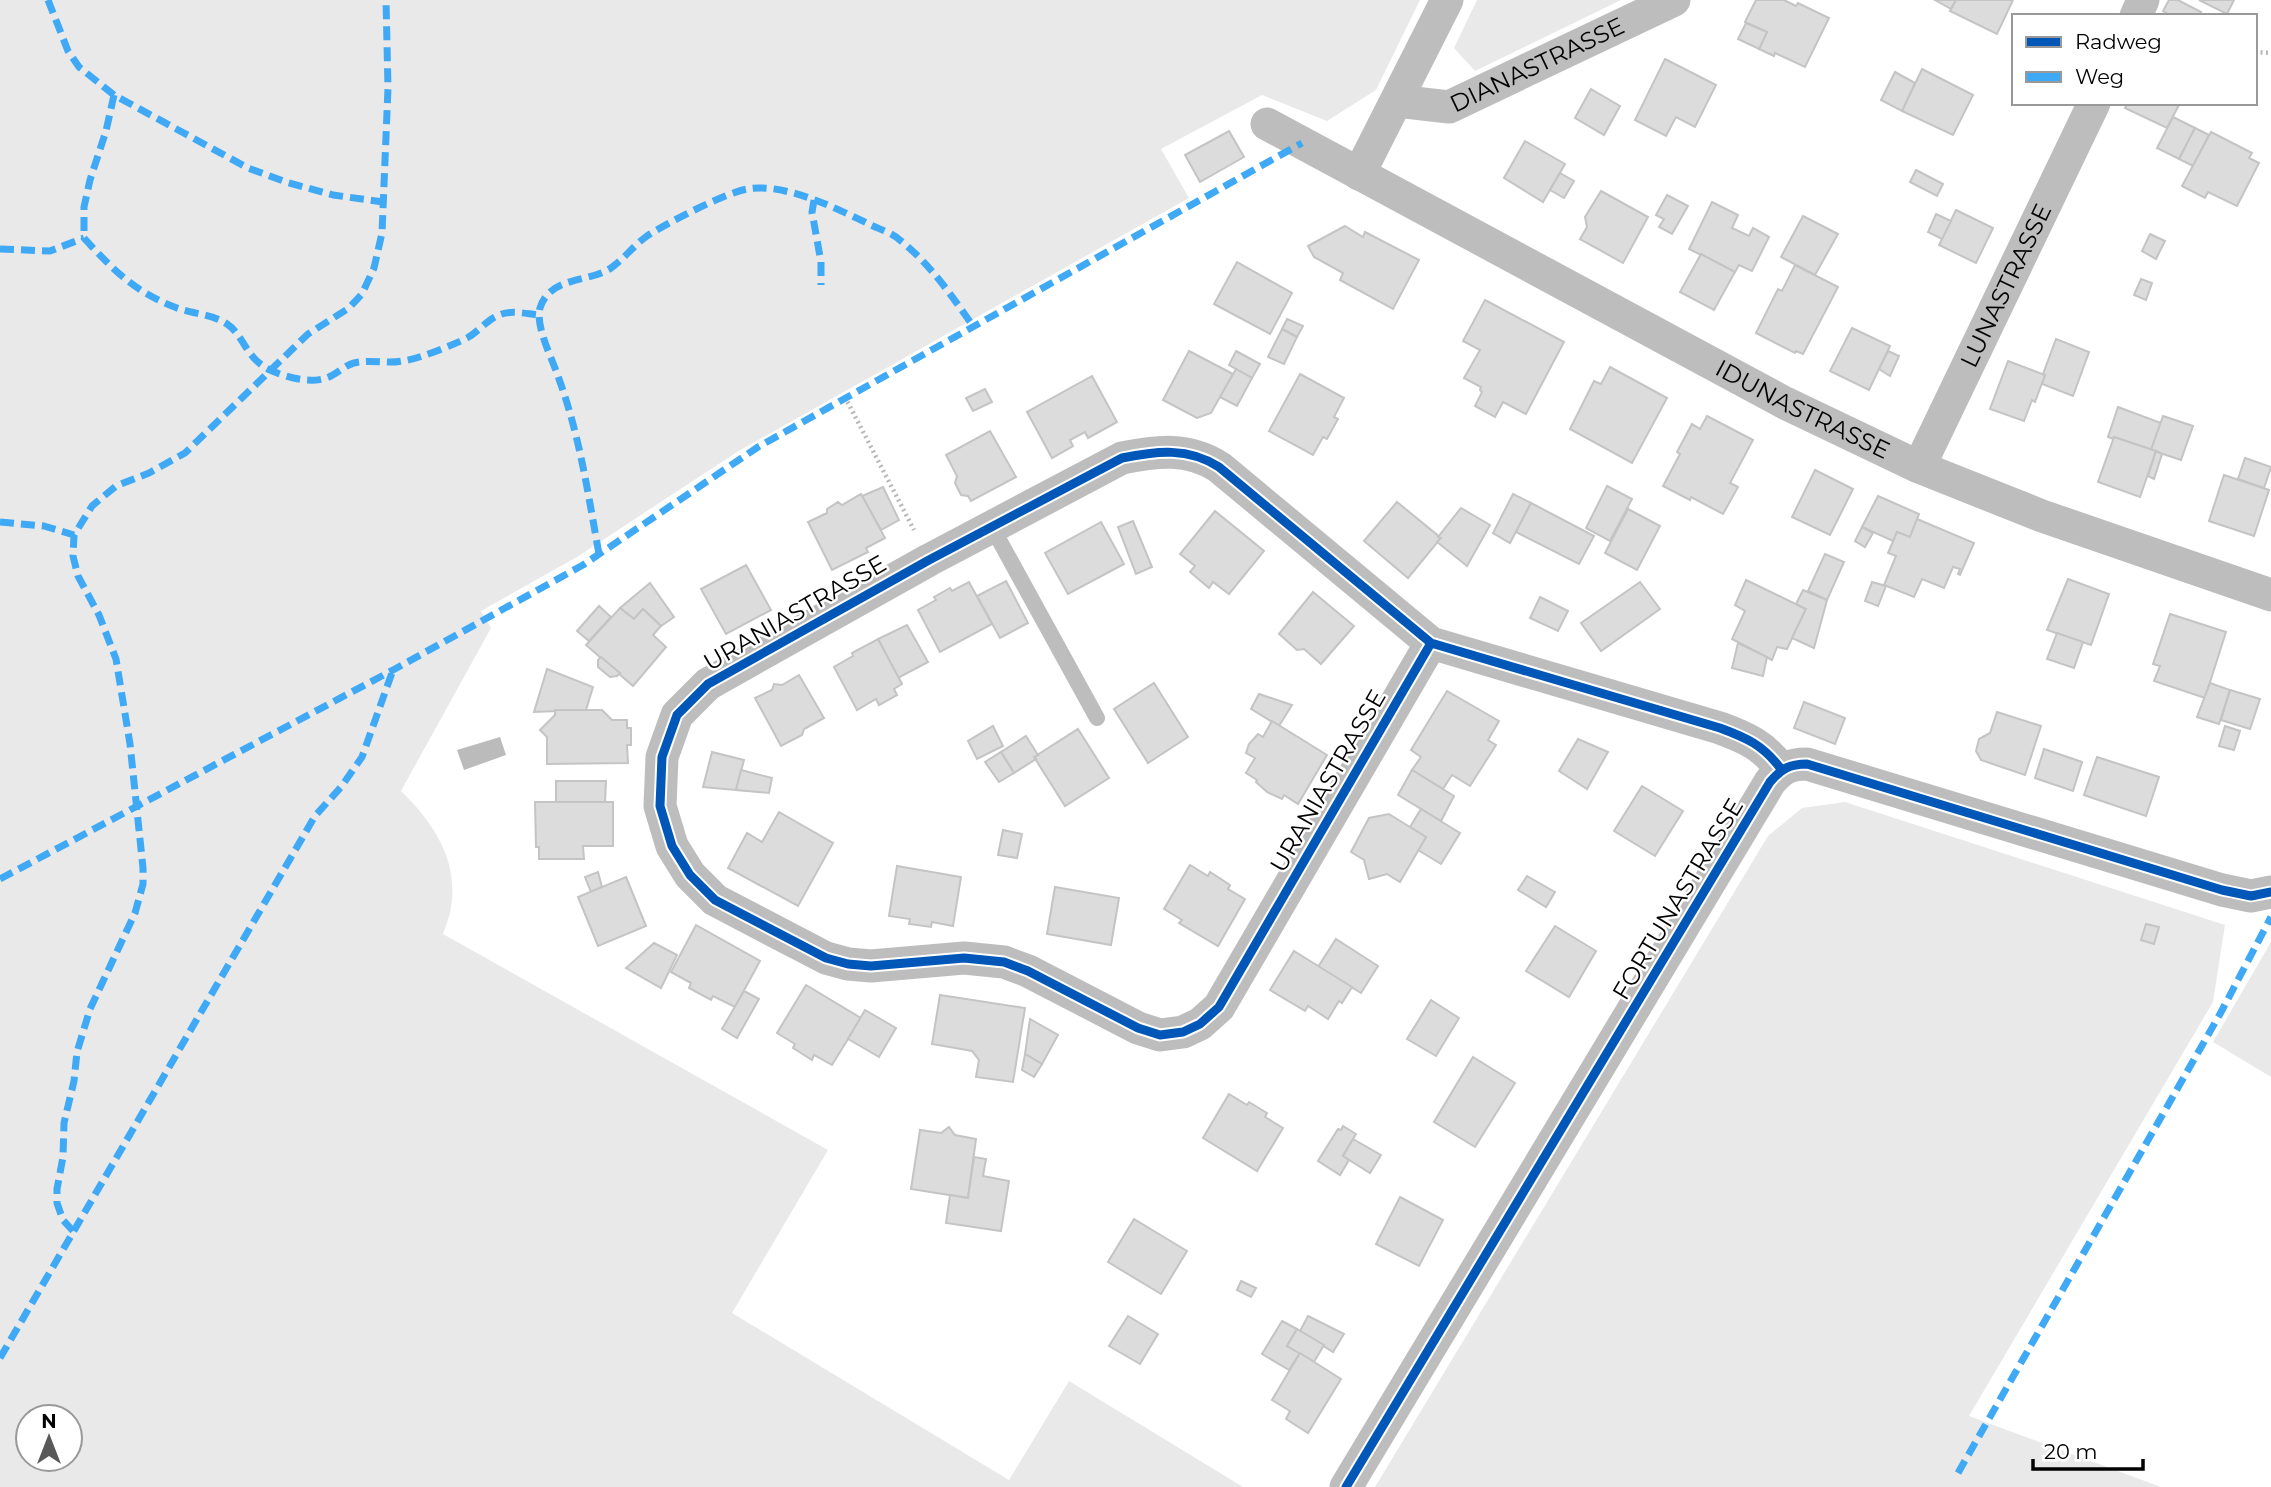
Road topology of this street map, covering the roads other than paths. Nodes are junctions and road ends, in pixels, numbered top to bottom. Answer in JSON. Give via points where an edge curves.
{"nodes":[{"id":1,"x":1447,"y":0,"type":"edge"},
{"id":2,"x":1675,"y":0,"type":"edge"},
{"id":3,"x":1397,"y":101,"type":"junction"},
{"id":4,"x":2093,"y":105,"type":"edge"},
{"id":5,"x":1266,"y":124,"type":"dead end"},
{"id":6,"x":1359,"y":174,"type":"junction"},
{"id":7,"x":1919,"y":467,"type":"junction"},
{"id":8,"x":992,"y":527,"type":"junction"},
{"id":9,"x":2271,"y":595,"type":"edge"},
{"id":10,"x":1431,"y":643,"type":"junction"},
{"id":11,"x":1097,"y":718,"type":"dead end"},
{"id":12,"x":1781,"y":769,"type":"junction"},
{"id":13,"x":2271,"y":892,"type":"edge"},
{"id":14,"x":1346,"y":1487,"type":"edge"}],
"edges":[{"from":1,"to":3,"type":"street"},
{"from":2,"to":3,"type":"street","name":"DIANASTRASSE","via":[[1449,107]]},
{"from":3,"to":6,"type":"street"},
{"from":4,"to":7,"type":"street","name":"LUNASTRASSE"},
{"from":5,"to":6,"type":"street","name":"IDUNASTRASSE"},
{"from":6,"to":7,"type":"street","name":"IDUNASTRASSE","via":[[1785,403]]},
{"from":7,"to":9,"type":"street","name":"IDUNASTRASSE","via":[[2042,516]]},
{"from":8,"to":10,"type":"street","name":"URANIASTRASSE","via":[[1122,458],[1178,452],[1204,458]]},
{"from":8,"to":10,"type":"street","name":"URANIASTRASSE","via":[[720,675],[677,715],[662,757],[660,806],[672,846],[690,875],[715,900],[827,958],[848,964],[964,958],[1004,962],[1138,1028],[1160,1035],[1183,1032],[1219,1007]]},
{"from":8,"to":11,"type":"lane"},
{"from":10,"to":12,"type":"street","name":"URANIASTRASSE","via":[[1720,728],[1752,740]]},
{"from":12,"to":13,"type":"street","via":[[1807,764],[2222,890],[2251,896]]},
{"from":12,"to":14,"type":"street","name":"FORTUNASTRASSE"}]}
